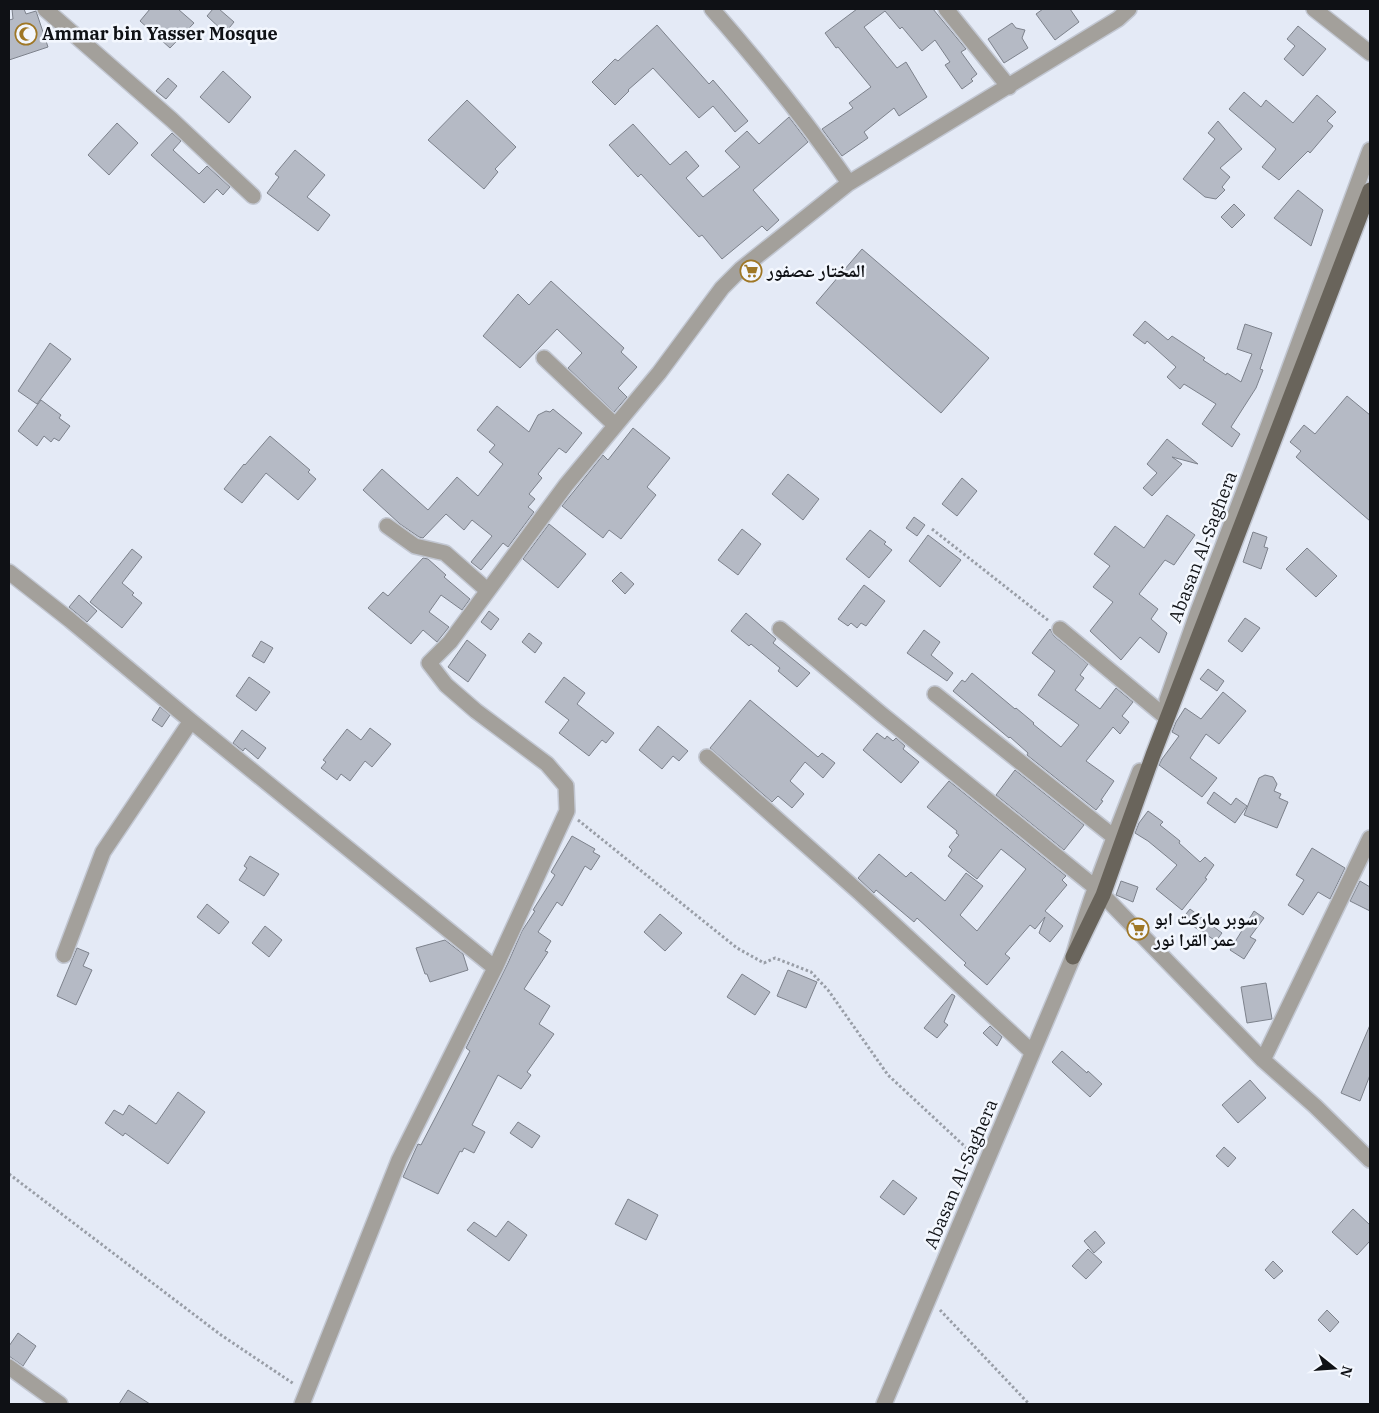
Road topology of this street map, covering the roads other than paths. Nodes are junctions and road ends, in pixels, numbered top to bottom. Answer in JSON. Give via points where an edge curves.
{"nodes":[{"id":1,"x":45,"y":9,"type":"edge"},
{"id":2,"x":712,"y":9,"type":"edge"},
{"id":3,"x":946,"y":9,"type":"edge"},
{"id":4,"x":1129,"y":9,"type":"edge"},
{"id":5,"x":1314,"y":9,"type":"edge"},
{"id":6,"x":1370,"y":53,"type":"edge"},
{"id":7,"x":1008,"y":88,"type":"junction"},
{"id":8,"x":1370,"y":150,"type":"edge"},
{"id":9,"x":849,"y":184,"type":"junction"},
{"id":10,"x":1370,"y":190,"type":"edge"},
{"id":11,"x":253,"y":196,"type":"dead end"},
{"id":12,"x":544,"y":358,"type":"dead end"},
{"id":13,"x":615,"y":426,"type":"junction"},
{"id":14,"x":387,"y":526,"type":"dead end"},
{"id":15,"x":9,"y":572,"type":"edge"},
{"id":16,"x":487,"y":590,"type":"junction"},
{"id":17,"x":780,"y":629,"type":"dead end"},
{"id":18,"x":1060,"y":629,"type":"road end"},
{"id":19,"x":935,"y":694,"type":"dead end"},
{"id":20,"x":1162,"y":714,"type":"junction"},
{"id":21,"x":191,"y":721,"type":"junction"},
{"id":22,"x":707,"y":757,"type":"dead end"},
{"id":23,"x":1114,"y":837,"type":"junction"},
{"id":24,"x":1370,"y":838,"type":"edge"},
{"id":25,"x":1099,"y":892,"type":"junction"},
{"id":26,"x":64,"y":955,"type":"dead end"},
{"id":27,"x":1073,"y":957,"type":"joint"},
{"id":28,"x":496,"y":968,"type":"junction"},
{"id":29,"x":1032,"y":1052,"type":"junction"},
{"id":30,"x":1263,"y":1060,"type":"junction"},
{"id":31,"x":1370,"y":1160,"type":"edge"},
{"id":32,"x":9,"y":1367,"type":"edge"},
{"id":33,"x":304,"y":1399,"type":"edge"},
{"id":34,"x":60,"y":1404,"type":"edge"},
{"id":35,"x":884,"y":1404,"type":"edge"}],
"edges":[{"from":1,"to":11,"type":"street"},
{"from":2,"to":9,"type":"street","via":[[766,71]]},
{"from":3,"to":7,"type":"street"},
{"from":4,"to":7,"type":"street"},
{"from":5,"to":6,"type":"street"},
{"from":7,"to":9,"type":"street"},
{"from":8,"to":20,"type":"street","name":"Abasan Al-Saghera"},
{"from":9,"to":13,"type":"street","via":[[748,263],[722,288]]},
{"from":10,"to":25,"type":"main road","name":"Abasan Al-Saghera"},
{"from":12,"to":13,"type":"street"},
{"from":13,"to":16,"type":"street"},
{"from":14,"to":16,"type":"street","via":[[415,546],[445,553]]},
{"from":15,"to":21,"type":"street"},
{"from":16,"to":28,"type":"street","via":[[450,642],[429,663],[446,685],[476,711],[547,764],[566,786],[567,811]]},
{"from":17,"to":25,"type":"street"},
{"from":18,"to":20,"type":"street"},
{"from":19,"to":23,"type":"street"},
{"from":20,"to":23,"type":"street","name":"Abasan Al-Saghera"},
{"from":21,"to":26,"type":"street","via":[[103,852]]},
{"from":21,"to":28,"type":"street"},
{"from":22,"to":29,"type":"street"},
{"from":23,"to":25,"type":"street","name":"Abasan Al-Saghera"},
{"from":24,"to":30,"type":"street"},
{"from":25,"to":27,"type":"main road","name":"Abasan Al-Saghera"},
{"from":25,"to":30,"type":"street"},
{"from":27,"to":29,"type":"street","name":"Abasan Al-Saghera"},
{"from":28,"to":33,"type":"street","via":[[399,1160]]},
{"from":29,"to":35,"type":"street","name":"Abasan Al-Saghera"},
{"from":30,"to":31,"type":"street"},
{"from":32,"to":34,"type":"street"}]}
